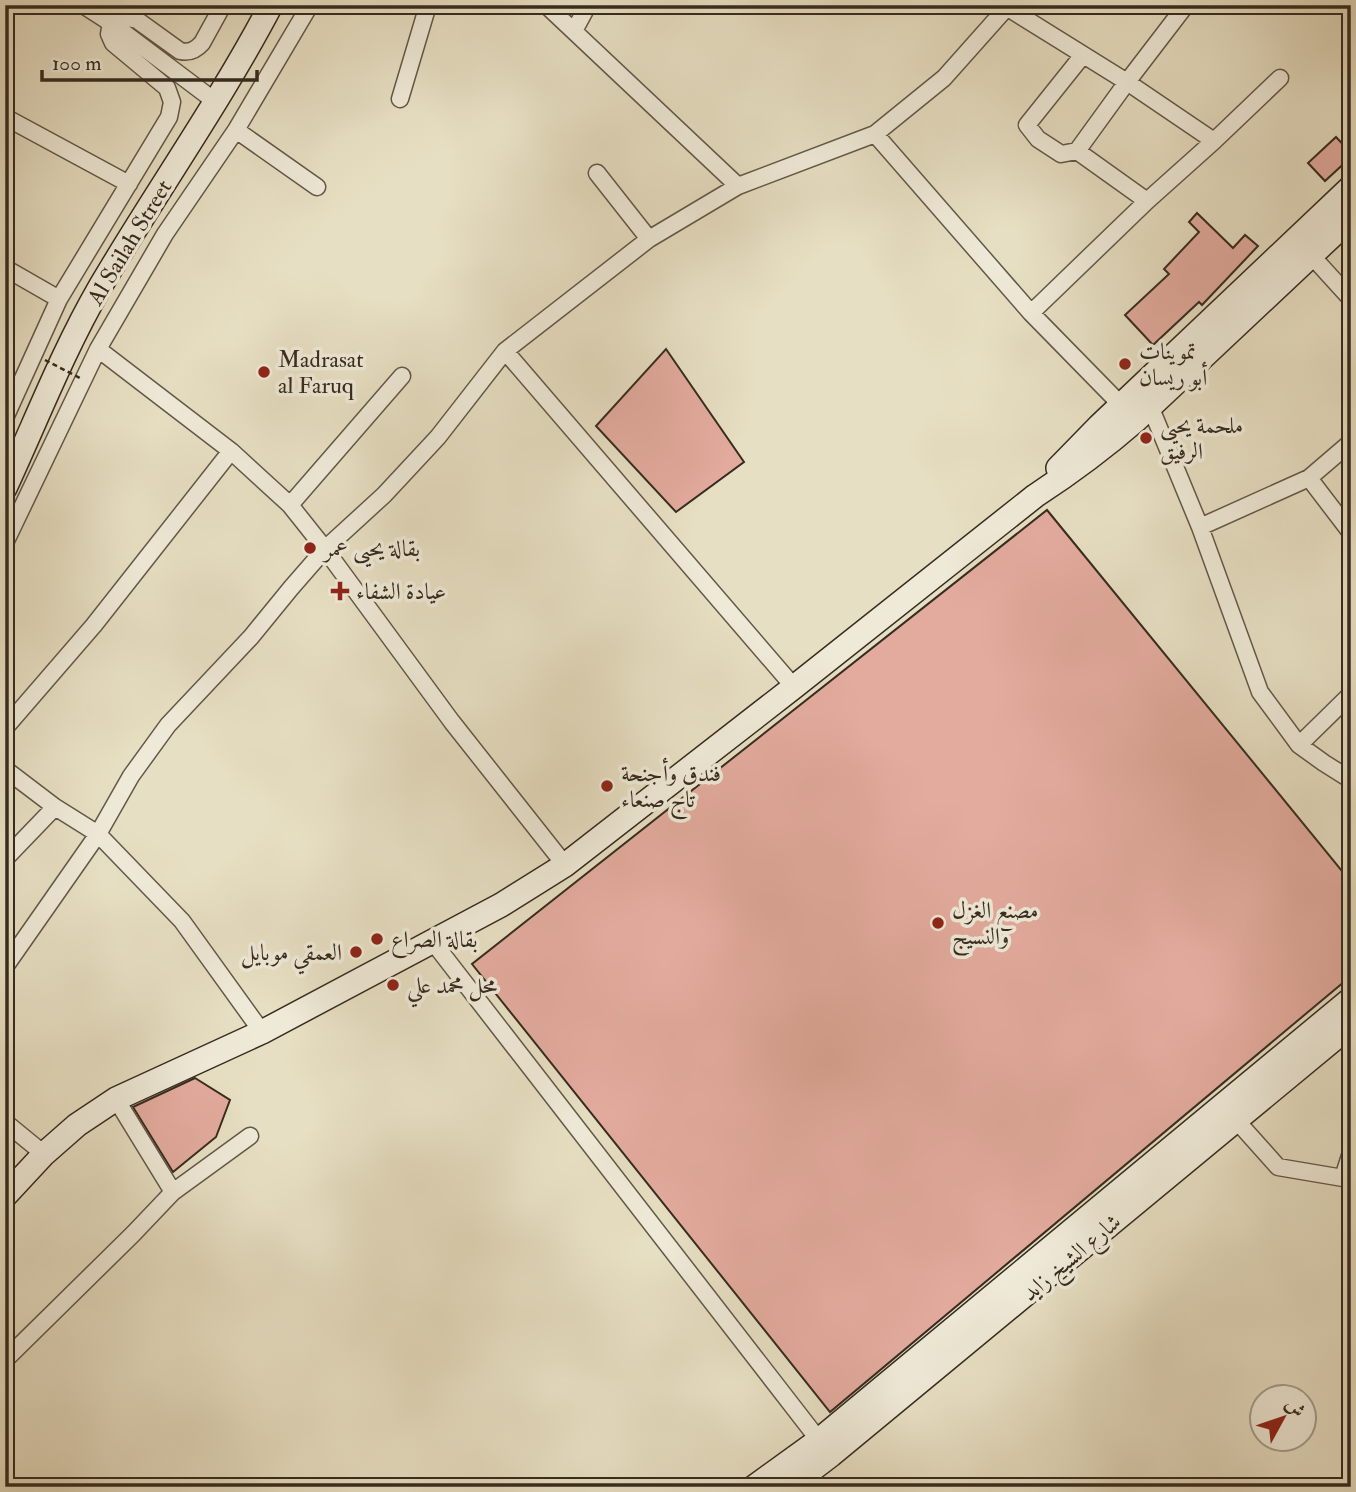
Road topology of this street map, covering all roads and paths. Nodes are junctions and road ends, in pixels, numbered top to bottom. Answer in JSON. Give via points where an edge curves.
{"nodes":[{"id":1,"x":83,"y":5,"type":"edge"},
{"id":2,"x":98,"y":5,"type":"edge"},
{"id":3,"x":223,"y":5,"type":"edge"},
{"id":4,"x":252,"y":5,"type":"edge"},
{"id":5,"x":271,"y":5,"type":"edge"},
{"id":6,"x":310,"y":5,"type":"edge"},
{"id":7,"x":428,"y":5,"type":"edge"},
{"id":8,"x":546,"y":5,"type":"edge"},
{"id":9,"x":588,"y":5,"type":"edge"},
{"id":10,"x":1186,"y":5,"type":"edge"},
{"id":11,"x":1009,"y":6,"type":"edge"},
{"id":12,"x":111,"y":23,"type":"junction"},
{"id":13,"x":574,"y":31,"type":"junction"},
{"id":14,"x":252,"y":40,"type":"junction"},
{"id":15,"x":1083,"y":55,"type":"junction"},
{"id":16,"x":1280,"y":78,"type":"dead end"},
{"id":17,"x":1127,"y":82,"type":"junction"},
{"id":18,"x":400,"y":99,"type":"dead end"},
{"id":19,"x":216,"y":102,"type":"junction"},
{"id":20,"x":5,"y":117,"type":"edge"},
{"id":21,"x":236,"y":130,"type":"junction"},
{"id":22,"x":875,"y":134,"type":"junction"},
{"id":23,"x":1214,"y":141,"type":"junction"},
{"id":24,"x":1077,"y":151,"type":"junction"},
{"id":25,"x":597,"y":173,"type":"dead end"},
{"id":26,"x":129,"y":184,"type":"junction"},
{"id":27,"x":738,"y":186,"type":"junction"},
{"id":28,"x":317,"y":187,"type":"dead end"},
{"id":29,"x":1351,"y":187,"type":"edge"},
{"id":30,"x":1147,"y":201,"type":"junction"},
{"id":31,"x":1351,"y":218,"type":"edge"},
{"id":32,"x":649,"y":239,"type":"junction"},
{"id":33,"x":1311,"y":255,"type":"junction"},
{"id":34,"x":7,"y":272,"type":"edge"},
{"id":35,"x":59,"y":299,"type":"junction"},
{"id":36,"x":1351,"y":299,"type":"edge"},
{"id":37,"x":1031,"y":313,"type":"junction"},
{"id":38,"x":98,"y":349,"type":"junction"},
{"id":39,"x":505,"y":351,"type":"junction"},
{"id":40,"x":45,"y":360,"type":"dead end"},
{"id":41,"x":402,"y":376,"type":"dead end"},
{"id":42,"x":80,"y":378,"type":"dead end"},
{"id":43,"x":1136,"y":411,"type":"junction"},
{"id":44,"x":5,"y":418,"type":"edge"},
{"id":45,"x":1351,"y":442,"type":"edge"},
{"id":46,"x":231,"y":451,"type":"junction"},
{"id":47,"x":1309,"y":478,"type":"junction"},
{"id":48,"x":5,"y":488,"type":"edge"},
{"id":49,"x":290,"y":505,"type":"junction"},
{"id":50,"x":1200,"y":527,"type":"junction"},
{"id":51,"x":1351,"y":533,"type":"edge"},
{"id":52,"x":5,"y":543,"type":"edge"},
{"id":53,"x":325,"y":549,"type":"junction"},
{"id":54,"x":794,"y":687,"type":"junction"},
{"id":55,"x":1351,"y":694,"type":"edge"},
{"id":56,"x":5,"y":728,"type":"edge"},
{"id":57,"x":1299,"y":745,"type":"junction"},
{"id":58,"x":5,"y":769,"type":"edge"},
{"id":59,"x":1351,"y":780,"type":"edge"},
{"id":60,"x":55,"y":807,"type":"junction"},
{"id":61,"x":99,"y":834,"type":"junction"},
{"id":62,"x":5,"y":859,"type":"edge"},
{"id":63,"x":565,"y":865,"type":"junction"},
{"id":64,"x":433,"y":942,"type":"junction"},
{"id":65,"x":5,"y":967,"type":"edge"},
{"id":66,"x":1351,"y":999,"type":"edge"},
{"id":67,"x":1351,"y":1025,"type":"edge"},
{"id":68,"x":262,"y":1032,"type":"junction"},
{"id":69,"x":116,"y":1099,"type":"junction"},
{"id":70,"x":1236,"y":1120,"type":"junction"},
{"id":71,"x":5,"y":1122,"type":"edge"},
{"id":72,"x":250,"y":1136,"type":"dead end"},
{"id":73,"x":1351,"y":1150,"type":"edge"},
{"id":74,"x":44,"y":1154,"type":"junction"},
{"id":75,"x":1345,"y":1177,"type":"edge"},
{"id":76,"x":173,"y":1192,"type":"junction"},
{"id":77,"x":5,"y":1196,"type":"edge"},
{"id":78,"x":5,"y":1360,"type":"edge"},
{"id":79,"x":825,"y":1447,"type":"junction"},
{"id":80,"x":754,"y":1487,"type":"edge"},
{"id":81,"x":789,"y":1487,"type":"edge"}],
"edges":[{"from":1,"to":12,"type":"street"},
{"from":2,"to":12,"type":"street"},
{"from":3,"to":12,"type":"street","via":[[202,44],[186,52],[137,20],[123,18]]},
{"from":4,"to":14,"type":"main road"},
{"from":5,"to":14,"type":"main road","name":"Al Sailah Street"},
{"from":6,"to":21,"type":"street"},
{"from":7,"to":18,"type":"street"},
{"from":8,"to":13,"type":"street"},
{"from":9,"to":13,"type":"street"},
{"from":10,"to":17,"type":"street"},
{"from":11,"to":15,"type":"street"},
{"from":11,"to":22,"type":"street","via":[[944,78]]},
{"from":12,"to":19,"type":"street"},
{"from":12,"to":26,"type":"street","via":[[113,43],[167,88],[172,102],[169,117]]},
{"from":13,"to":27,"type":"street"},
{"from":14,"to":19,"type":"main road","name":"Al Sailah Street"},
{"from":15,"to":17,"type":"street"},
{"from":15,"to":24,"type":"street","via":[[1027,125],[1038,139],[1061,154]]},
{"from":16,"to":23,"type":"street"},
{"from":17,"to":23,"type":"street"},
{"from":17,"to":24,"type":"street"},
{"from":19,"to":48,"type":"main road","name":"Al Sailah Street","via":[[99,289]]},
{"from":20,"to":26,"type":"street"},
{"from":21,"to":28,"type":"street"},
{"from":21,"to":38,"type":"street","via":[[166,234]]},
{"from":22,"to":27,"type":"street"},
{"from":22,"to":37,"type":"street"},
{"from":23,"to":30,"type":"street"},
{"from":24,"to":30,"type":"street"},
{"from":25,"to":32,"type":"street"},
{"from":26,"to":35,"type":"street"},
{"from":27,"to":32,"type":"street"},
{"from":29,"to":43,"type":"main road"},
{"from":30,"to":37,"type":"street"},
{"from":31,"to":33,"type":"main road"},
{"from":32,"to":39,"type":"street"},
{"from":33,"to":36,"type":"street"},
{"from":33,"to":43,"type":"main road"},
{"from":34,"to":35,"type":"street"},
{"from":35,"to":44,"type":"street"},
{"from":37,"to":43,"type":"street"},
{"from":38,"to":46,"type":"street"},
{"from":38,"to":52,"type":"street"},
{"from":39,"to":53,"type":"street","via":[[439,437]]},
{"from":39,"to":54,"type":"street"},
{"from":40,"to":42,"type":"path","bridge":true},
{"from":41,"to":49,"type":"street"},
{"from":43,"to":50,"type":"street"},
{"from":43,"to":54,"type":"main road","via":[[1076,449],[1035,496]]},
{"from":45,"to":47,"type":"street"},
{"from":46,"to":49,"type":"street"},
{"from":46,"to":56,"type":"street"},
{"from":47,"to":50,"type":"street"},
{"from":47,"to":51,"type":"street"},
{"from":49,"to":53,"type":"street"},
{"from":50,"to":57,"type":"street","via":[[1261,692]]},
{"from":53,"to":61,"type":"street","via":[[168,725],[131,776]]},
{"from":53,"to":63,"type":"street"},
{"from":54,"to":63,"type":"main road"},
{"from":55,"to":57,"type":"street"},
{"from":57,"to":59,"type":"street"},
{"from":58,"to":60,"type":"street"},
{"from":60,"to":61,"type":"street"},
{"from":60,"to":62,"type":"street"},
{"from":61,"to":65,"type":"street"},
{"from":61,"to":68,"type":"street","via":[[182,921]]},
{"from":63,"to":64,"type":"main road"},
{"from":64,"to":68,"type":"main road"},
{"from":64,"to":79,"type":"street"},
{"from":66,"to":79,"type":"main road"},
{"from":67,"to":70,"type":"main road","name":"شارع الشيخ زايد"},
{"from":68,"to":69,"type":"main road"},
{"from":69,"to":74,"type":"main road"},
{"from":69,"to":76,"type":"street"},
{"from":70,"to":75,"type":"street","via":[[1278,1167]]},
{"from":70,"to":79,"type":"main road","name":"شارع الشيخ زايد"},
{"from":71,"to":74,"type":"street"},
{"from":72,"to":76,"type":"street"},
{"from":73,"to":75,"type":"lane","via":[[1346,1155]]},
{"from":74,"to":77,"type":"main road"},
{"from":76,"to":78,"type":"street"},
{"from":79,"to":80,"type":"main road"},
{"from":79,"to":81,"type":"main road","name":"شارع الشيخ زايد"}]}
